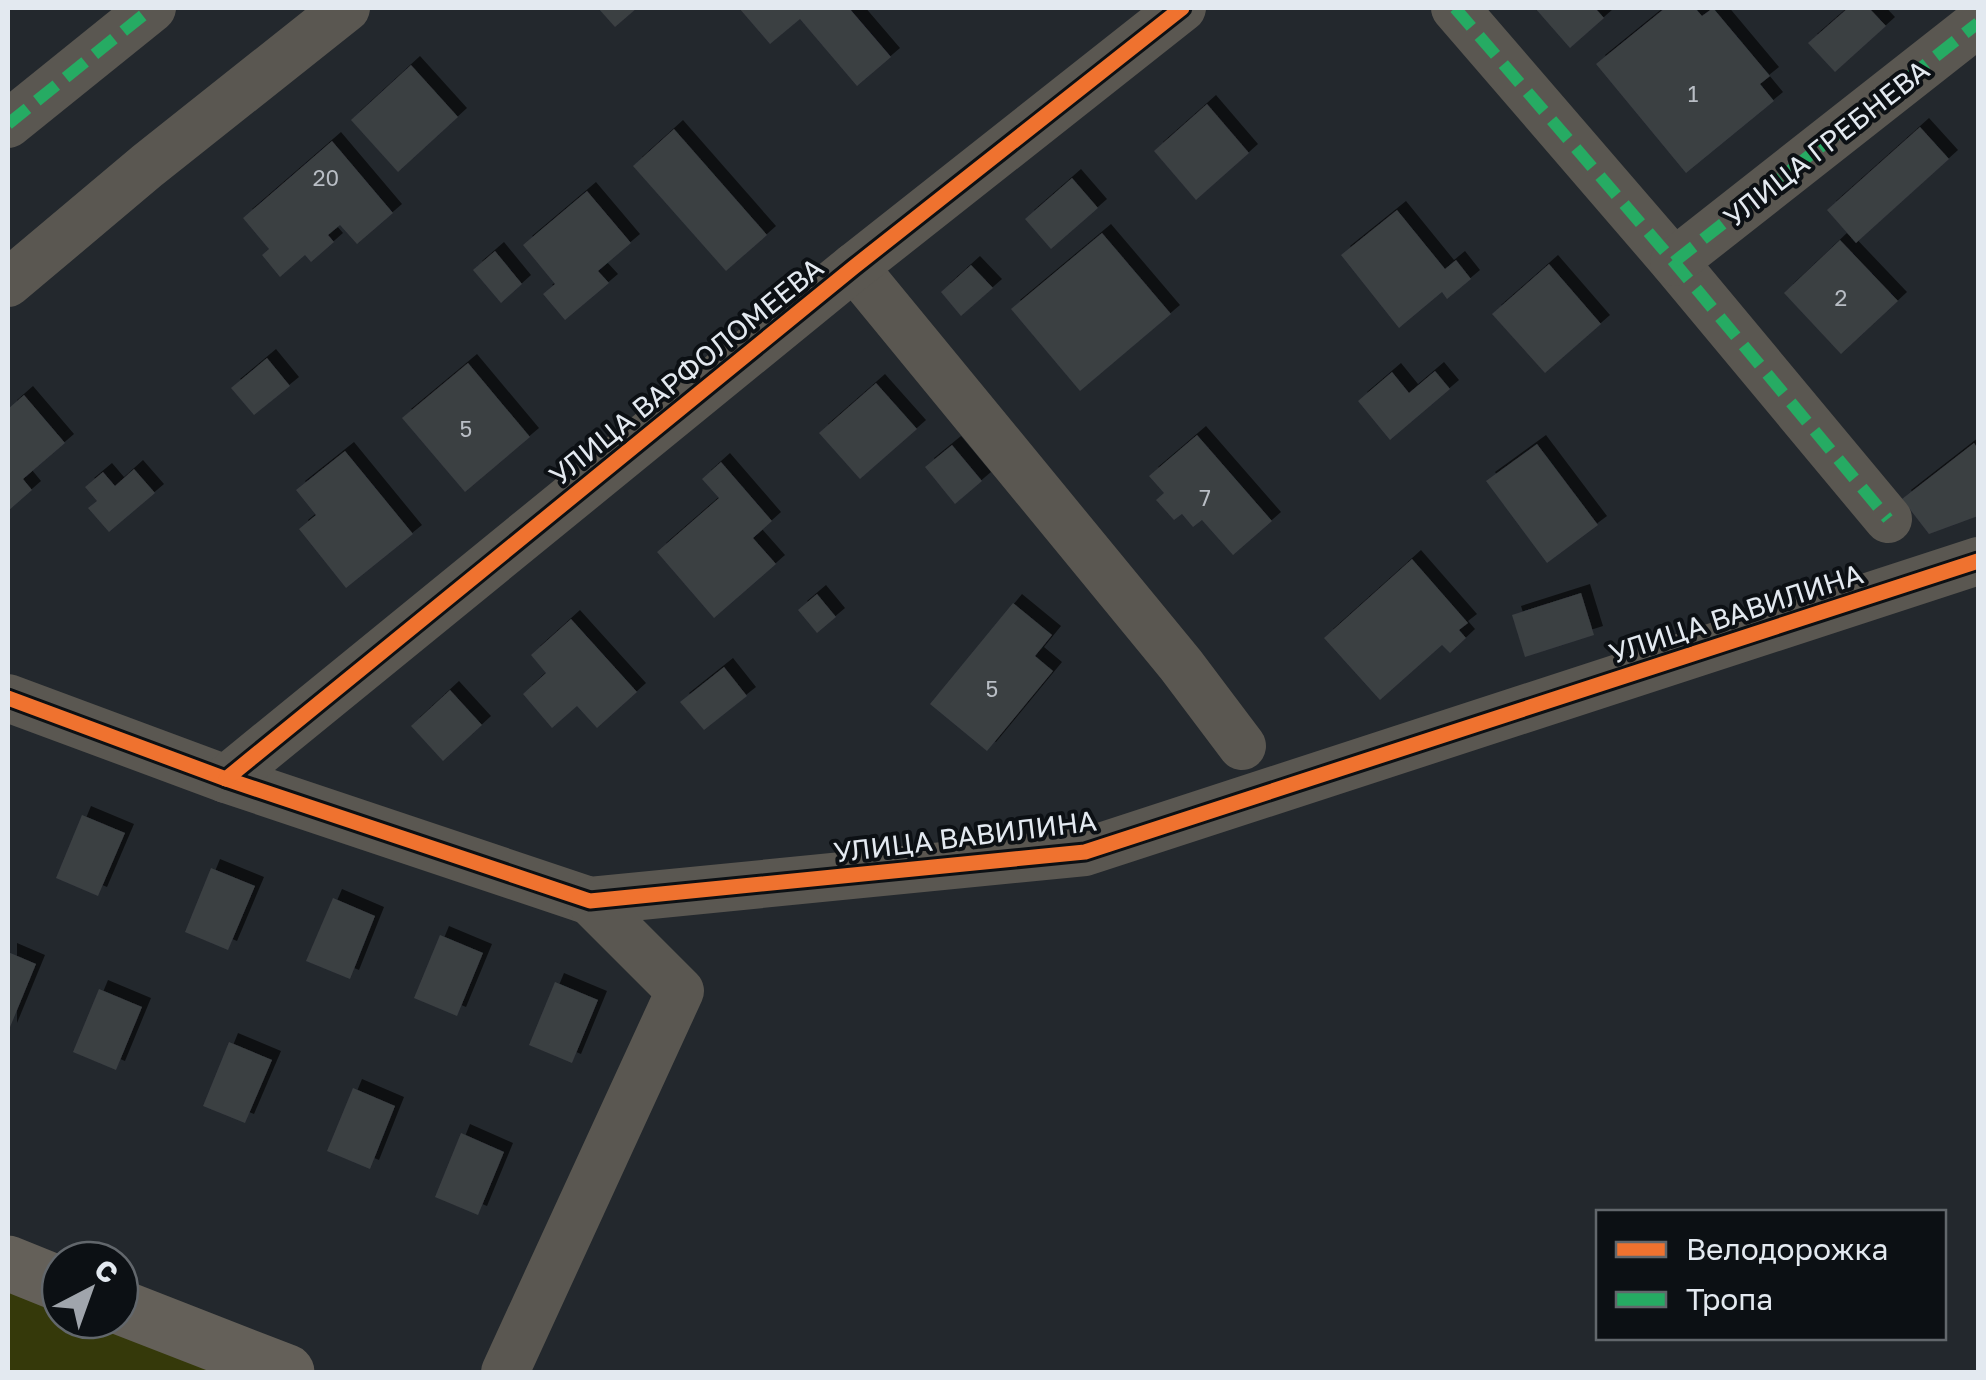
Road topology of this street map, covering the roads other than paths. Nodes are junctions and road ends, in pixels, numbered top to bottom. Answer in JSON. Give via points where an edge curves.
{"nodes":[{"id":1,"x":152,"y":8,"type":"edge"},
{"id":2,"x":346,"y":8,"type":"edge"},
{"id":3,"x":1182,"y":8,"type":"edge"},
{"id":4,"x":1455,"y":8,"type":"edge"},
{"id":5,"x":1978,"y":23,"type":"edge"},
{"id":6,"x":8,"y":124,"type":"edge"},
{"id":7,"x":1674,"y":262,"type":"junction"},
{"id":8,"x":854,"y":267,"type":"junction"},
{"id":9,"x":8,"y":282,"type":"edge"},
{"id":10,"x":1888,"y":519,"type":"dead end"},
{"id":11,"x":1978,"y":561,"type":"edge"},
{"id":12,"x":8,"y":698,"type":"edge"},
{"id":13,"x":1242,"y":746,"type":"dead end"},
{"id":14,"x":226,"y":778,"type":"junction"},
{"id":15,"x":590,"y":900,"type":"junction"},
{"id":16,"x":8,"y":1263,"type":"edge"},
{"id":17,"x":40,"y":1276,"type":"edge"},
{"id":18,"x":140,"y":1315,"type":"edge"},
{"id":19,"x":287,"y":1372,"type":"edge"},
{"id":20,"x":505,"y":1372,"type":"edge"}],
"edges":[{"from":1,"to":6,"type":"street"},
{"from":2,"to":9,"type":"street"},
{"from":3,"to":8,"type":"street","name":"УЛИЦА ВАРФОЛОМЕЕВА"},
{"from":4,"to":7,"type":"street"},
{"from":5,"to":7,"type":"street","name":"УЛИЦА ГРЕБНЕВА"},
{"from":7,"to":10,"type":"street"},
{"from":8,"to":13,"type":"street"},
{"from":8,"to":14,"type":"street","name":"УЛИЦА ВАРФОЛОМЕЕВА"},
{"from":11,"to":15,"type":"street","name":"УЛИЦА ВАВИЛИНА","via":[[1085,852]]},
{"from":12,"to":14,"type":"street","name":"УЛИЦА ВАВИЛИНА"},
{"from":14,"to":15,"type":"street","name":"УЛИЦА ВАВИЛИНА"},
{"from":15,"to":20,"type":"street","via":[[680,991]]},
{"from":16,"to":17,"type":"main road"},
{"from":18,"to":19,"type":"main road"}]}
